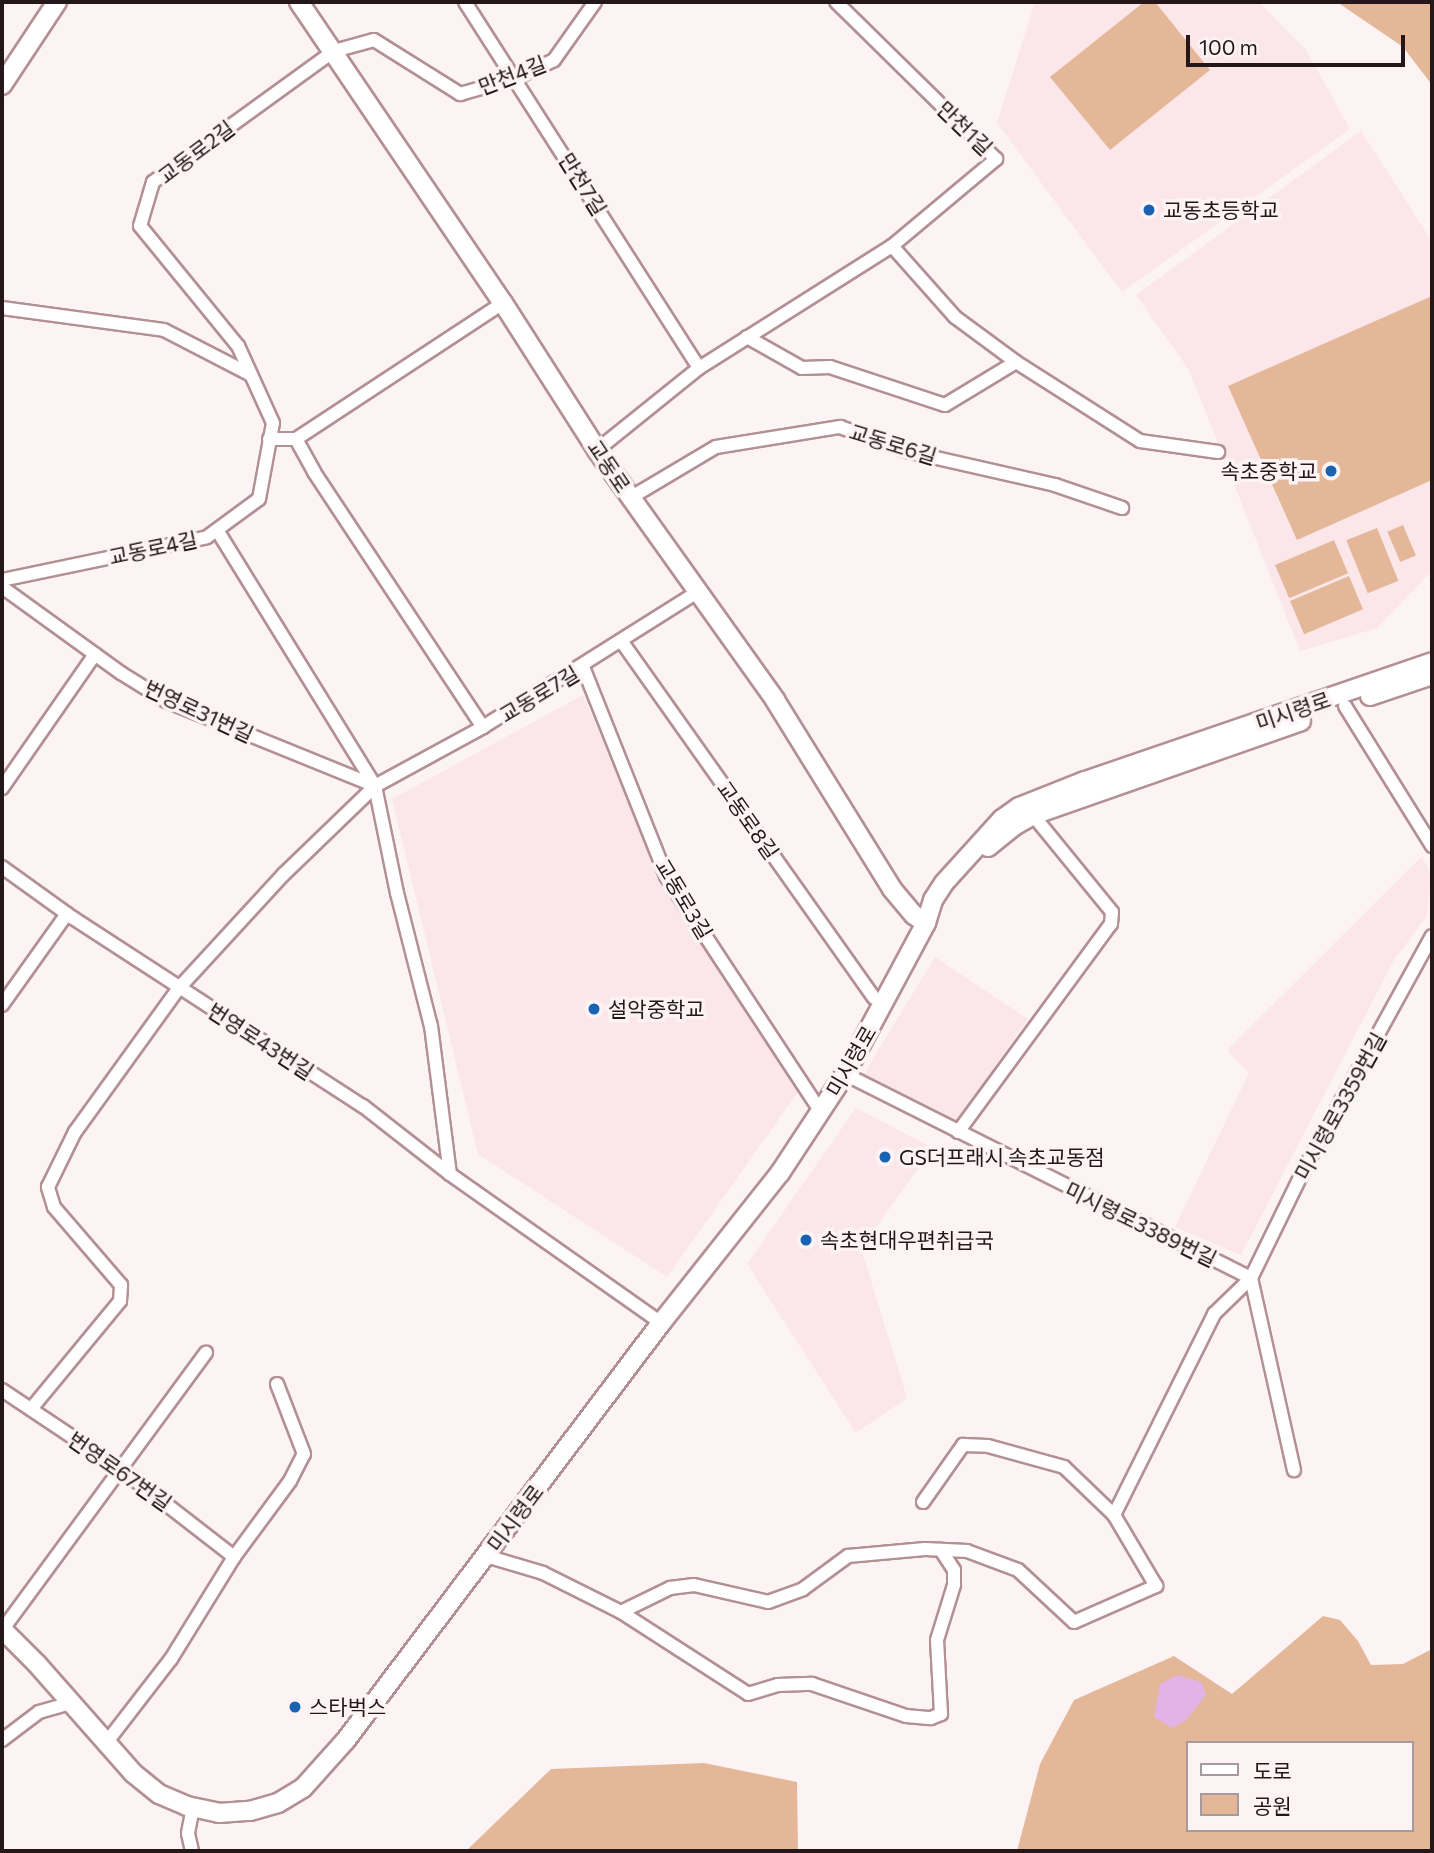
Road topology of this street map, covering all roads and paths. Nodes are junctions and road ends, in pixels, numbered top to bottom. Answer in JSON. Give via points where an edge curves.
{"nodes":[{"id":1,"x":57,"y":2,"type":"edge"},
{"id":2,"x":299,"y":2,"type":"edge"},
{"id":3,"x":466,"y":2,"type":"edge"},
{"id":4,"x":595,"y":2,"type":"edge"},
{"id":5,"x":835,"y":2,"type":"edge"},
{"id":6,"x":334,"y":51,"type":"junction"},
{"id":7,"x":516,"y":78,"type":"junction"},
{"id":8,"x":2,"y":85,"type":"edge"},
{"id":9,"x":892,"y":246,"type":"junction"},
{"id":10,"x":503,"y":303,"type":"junction"},
{"id":11,"x":2,"y":307,"type":"edge"},
{"id":12,"x":747,"y":337,"type":"junction"},
{"id":13,"x":1016,"y":362,"type":"junction"},
{"id":14,"x":699,"y":368,"type":"junction"},
{"id":15,"x":251,"y":375,"type":"junction"},
{"id":16,"x":273,"y":424,"type":"joint"},
{"id":17,"x":269,"y":439,"type":"junction"},
{"id":18,"x":296,"y":439,"type":"junction"},
{"id":19,"x":597,"y":450,"type":"junction"},
{"id":20,"x":1218,"y":453,"type":"dead end"},
{"id":21,"x":631,"y":498,"type":"junction"},
{"id":22,"x":1122,"y":508,"type":"dead end"},
{"id":23,"x":217,"y":530,"type":"junction"},
{"id":24,"x":2,"y":580,"type":"edge"},
{"id":25,"x":2,"y":587,"type":"edge"},
{"id":26,"x":697,"y":593,"type":"junction"},
{"id":27,"x":622,"y":642,"type":"junction"},
{"id":28,"x":94,"y":654,"type":"junction"},
{"id":29,"x":1432,"y":662,"type":"edge"},
{"id":30,"x":583,"y":667,"type":"junction"},
{"id":31,"x":1432,"y":675,"type":"edge"},
{"id":32,"x":1343,"y":701,"type":"junction"},
{"id":33,"x":483,"y":727,"type":"junction"},
{"id":34,"x":375,"y":786,"type":"junction"},
{"id":35,"x":2,"y":788,"type":"edge"},
{"id":36,"x":1033,"y":816,"type":"junction"},
{"id":37,"x":1432,"y":846,"type":"edge"},
{"id":38,"x":2,"y":867,"type":"edge"},
{"id":39,"x":67,"y":914,"type":"junction"},
{"id":40,"x":926,"y":923,"type":"junction"},
{"id":41,"x":1432,"y":936,"type":"edge"},
{"id":42,"x":179,"y":988,"type":"junction"},
{"id":43,"x":874,"y":998,"type":"dead end"},
{"id":44,"x":2,"y":1005,"type":"edge"},
{"id":45,"x":845,"y":1074,"type":"junction"},
{"id":46,"x":821,"y":1112,"type":"junction"},
{"id":47,"x":958,"y":1132,"type":"junction"},
{"id":48,"x":450,"y":1174,"type":"junction"},
{"id":49,"x":1251,"y":1278,"type":"junction"},
{"id":50,"x":661,"y":1323,"type":"junction"},
{"id":51,"x":206,"y":1353,"type":"dead end"},
{"id":52,"x":276,"y":1384,"type":"dead end"},
{"id":53,"x":2,"y":1390,"type":"edge"},
{"id":54,"x":32,"y":1409,"type":"junction"},
{"id":55,"x":122,"y":1470,"type":"junction"},
{"id":56,"x":1294,"y":1470,"type":"dead end"},
{"id":57,"x":923,"y":1502,"type":"dead end"},
{"id":58,"x":1114,"y":1515,"type":"junction"},
{"id":59,"x":941,"y":1550,"type":"junction"},
{"id":60,"x":486,"y":1556,"type":"junction"},
{"id":61,"x":234,"y":1557,"type":"junction"},
{"id":62,"x":621,"y":1612,"type":"junction"},
{"id":63,"x":2,"y":1629,"type":"edge"},
{"id":64,"x":71,"y":1703,"type":"junction"},
{"id":65,"x":2,"y":1740,"type":"edge"},
{"id":66,"x":106,"y":1743,"type":"junction"},
{"id":67,"x":193,"y":1808,"type":"junction"},
{"id":68,"x":192,"y":1851,"type":"edge"}],
"edges":[{"from":1,"to":8,"type":"main road"},
{"from":2,"to":6,"type":"main road","name":"교동로"},
{"from":3,"to":7,"type":"street","name":"만천7길"},
{"from":4,"to":7,"type":"street","name":"만천4길","via":[[554,60]]},
{"from":5,"to":9,"type":"street","name":"만천1길","via":[[996,159]]},
{"from":6,"to":7,"type":"street","name":"만천4길","via":[[374,40],[460,94]]},
{"from":6,"to":10,"type":"main road","name":"교동로"},
{"from":6,"to":15,"type":"street","name":"교동로2길","via":[[153,183],[140,226],[238,346]]},
{"from":7,"to":14,"type":"street","name":"만천7길"},
{"from":9,"to":12,"type":"street","name":"만천1길"},
{"from":9,"to":13,"type":"street","via":[[955,317]]},
{"from":10,"to":18,"type":"street"},
{"from":10,"to":19,"type":"main road","name":"교동로"},
{"from":11,"to":15,"type":"street","via":[[164,330]]},
{"from":12,"to":13,"type":"street","via":[[802,368],[830,367],[945,405]]},
{"from":12,"to":14,"type":"street","name":"만천1길"},
{"from":13,"to":20,"type":"street","via":[[1140,441]]},
{"from":14,"to":19,"type":"street","name":"만천1길"},
{"from":15,"to":16,"type":"street","name":"교동로2길"},
{"from":16,"to":17,"type":"street","name":"교동로4길"},
{"from":17,"to":18,"type":"street"},
{"from":17,"to":23,"type":"street","name":"교동로4길","via":[[259,499]]},
{"from":18,"to":33,"type":"street"},
{"from":19,"to":21,"type":"main road","name":"교동로"},
{"from":21,"to":22,"type":"street","name":"교동로6길","via":[[716,447],[840,427],[910,452],[1055,485]]},
{"from":21,"to":26,"type":"main road","name":"교동로"},
{"from":23,"to":24,"type":"street","name":"교동로4길","via":[[207,537]]},
{"from":23,"to":34,"type":"street"},
{"from":25,"to":28,"type":"street","name":"번영로31번길"},
{"from":26,"to":27,"type":"street","name":"교동로7길"},
{"from":26,"to":40,"type":"main road","name":"교동로","via":[[775,700],[892,889]]},
{"from":27,"to":30,"type":"street","name":"교동로7길"},
{"from":27,"to":43,"type":"street","name":"교동로8길"},
{"from":28,"to":34,"type":"street","name":"번영로31번길","via":[[166,701]]},
{"from":28,"to":35,"type":"street"},
{"from":29,"to":32,"type":"main road","name":"미시령로"},
{"from":30,"to":33,"type":"street","name":"교동로7길"},
{"from":30,"to":46,"type":"street","name":"교동로3길","via":[[666,876]]},
{"from":31,"to":32,"type":"main road","name":"미시령로"},
{"from":32,"to":36,"type":"main road","name":"미시령로"},
{"from":32,"to":37,"type":"street"},
{"from":32,"to":40,"type":"main road","name":"미시령로","via":[[1019,807],[1002,818],[944,883]]},
{"from":33,"to":34,"type":"street","name":"교동로7길"},
{"from":34,"to":42,"type":"street","name":"교동로7길","via":[[284,874]]},
{"from":34,"to":48,"type":"street","via":[[431,1026]]},
{"from":36,"to":40,"type":"main road","name":"미시령로","via":[[985,849]]},
{"from":36,"to":47,"type":"street","via":[[1112,912],[1111,924]]},
{"from":38,"to":39,"type":"street","name":"번영로43번길"},
{"from":39,"to":42,"type":"street","name":"번영로43번길"},
{"from":39,"to":44,"type":"street"},
{"from":40,"to":45,"type":"main road","name":"미시령로"},
{"from":41,"to":49,"type":"street","name":"미시령로3359번길","via":[[1306,1165]]},
{"from":42,"to":48,"type":"street","name":"번영로43번길","via":[[363,1106]]},
{"from":42,"to":54,"type":"street","name":"교동로7길","via":[[75,1132],[48,1187],[54,1207],[121,1285],[120,1301]]},
{"from":45,"to":46,"type":"main road","name":"미시령로"},
{"from":45,"to":47,"type":"street","name":"미시령로3389번길"},
{"from":46,"to":50,"type":"main road","name":"미시령로","via":[[780,1173]]},
{"from":47,"to":49,"type":"street","name":"미시령로3389번길"},
{"from":48,"to":50,"type":"street","name":"번영로43번길"},
{"from":49,"to":56,"type":"street"},
{"from":49,"to":58,"type":"street","name":"미시령로3359번길","via":[[1214,1314]]},
{"from":50,"to":60,"type":"main road","name":"미시령로"},
{"from":51,"to":55,"type":"street"},
{"from":52,"to":61,"type":"street","via":[[304,1454],[290,1482]]},
{"from":53,"to":54,"type":"street","name":"번영로67번길"},
{"from":54,"to":55,"type":"street","name":"번영로67번길"},
{"from":55,"to":61,"type":"street","name":"번영로67번길"},
{"from":55,"to":63,"type":"street"},
{"from":57,"to":58,"type":"street","via":[[962,1445],[988,1446],[1064,1467]]},
{"from":58,"to":59,"type":"street","via":[[1156,1586],[1074,1622],[1018,1570],[967,1551]]},
{"from":59,"to":62,"type":"street","via":[[848,1556],[803,1590],[768,1602],[694,1585],[670,1588]]},
{"from":59,"to":62,"type":"street","via":[[954,1570],[954,1584],[937,1640],[941,1714],[931,1718],[906,1716],[813,1684],[778,1685],[748,1694]]},
{"from":60,"to":62,"type":"street","via":[[543,1573]]},
{"from":60,"to":67,"type":"main road","name":"미시령로","via":[[303,1788],[278,1803],[250,1811],[219,1813]]},
{"from":61,"to":66,"type":"street","via":[[171,1658]]},
{"from":63,"to":64,"type":"main road","name":"미시령로"},
{"from":64,"to":65,"type":"street","via":[[38,1712]]},
{"from":64,"to":66,"type":"main road","name":"미시령로"},
{"from":66,"to":67,"type":"main road","name":"미시령로","via":[[132,1773],[159,1794]]},
{"from":67,"to":68,"type":"street","via":[[188,1833]]}]}
